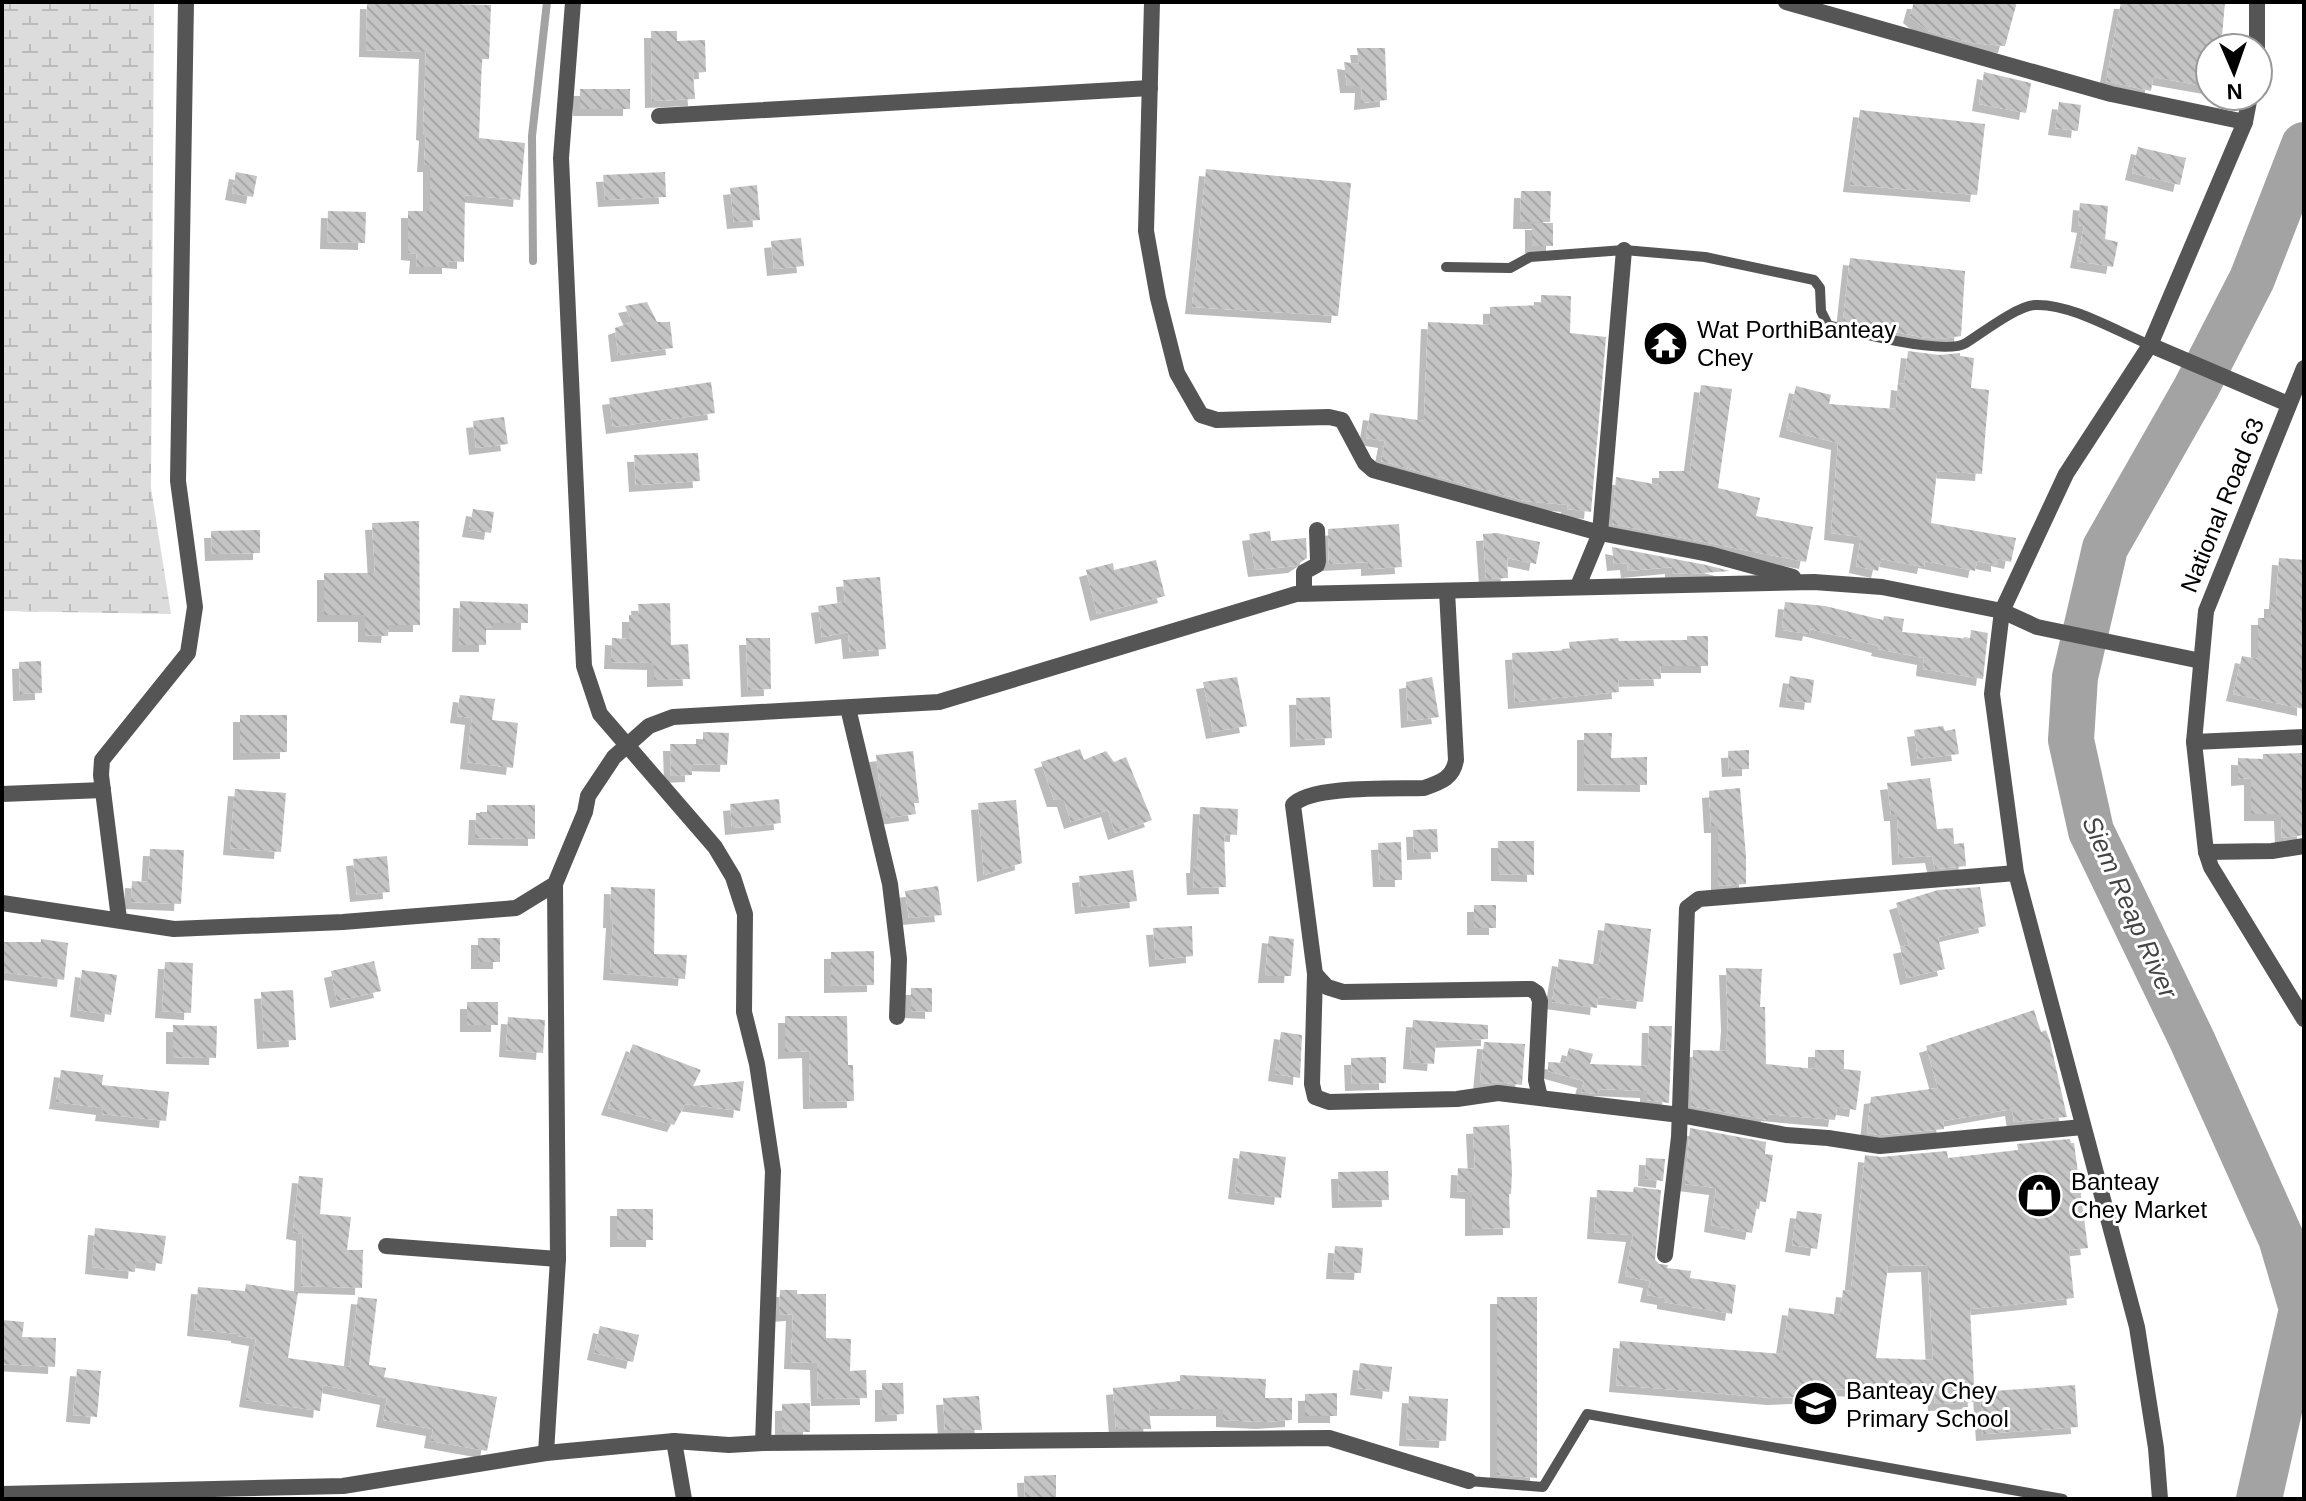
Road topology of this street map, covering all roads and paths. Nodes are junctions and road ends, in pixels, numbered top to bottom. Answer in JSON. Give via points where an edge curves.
{"nodes":[{"id":1,"x":186,"y":2,"type":"edge"},
{"id":2,"x":573,"y":2,"type":"edge"},
{"id":3,"x":1152,"y":2,"type":"edge"},
{"id":4,"x":1786,"y":2,"type":"edge"},
{"id":5,"x":2257,"y":2,"type":"edge"},
{"id":6,"x":2257,"y":32,"type":"edge"},
{"id":7,"x":1150,"y":88,"type":"junction"},
{"id":8,"x":2247,"y":112,"type":"edge"},
{"id":9,"x":659,"y":116,"type":"dead end"},
{"id":10,"x":2245,"y":122,"type":"junction"},
{"id":11,"x":1624,"y":250,"type":"junction"},
{"id":12,"x":1446,"y":267,"type":"dead end"},
{"id":13,"x":2150,"y":345,"type":"junction"},
{"id":14,"x":2304,"y":368,"type":"edge"},
{"id":15,"x":2288,"y":404,"type":"junction"},
{"id":16,"x":1317,"y":530,"type":"dead end"},
{"id":17,"x":1600,"y":533,"type":"junction"},
{"id":18,"x":1814,"y":582,"type":"junction"},
{"id":19,"x":1578,"y":586,"type":"junction"},
{"id":20,"x":1447,"y":591,"type":"junction"},
{"id":21,"x":1304,"y":593,"type":"junction"},
{"id":22,"x":2002,"y":611,"type":"junction"},
{"id":23,"x":2201,"y":661,"type":"junction"},
{"id":24,"x":848,"y":708,"type":"junction"},
{"id":25,"x":2304,"y":737,"type":"edge"},
{"id":26,"x":2194,"y":742,"type":"junction"},
{"id":27,"x":627,"y":744,"type":"junction"},
{"id":28,"x":103,"y":790,"type":"junction"},
{"id":29,"x":2,"y":794,"type":"edge"},
{"id":30,"x":2304,"y":846,"type":"edge"},
{"id":31,"x":2206,"y":852,"type":"junction"},
{"id":32,"x":2016,"y":873,"type":"junction"},
{"id":33,"x":555,"y":884,"type":"junction"},
{"id":34,"x":2,"y":903,"type":"edge"},
{"id":35,"x":119,"y":919,"type":"junction"},
{"id":36,"x":1315,"y":974,"type":"junction"},
{"id":37,"x":897,"y":1017,"type":"dead end"},
{"id":38,"x":2304,"y":1019,"type":"edge"},
{"id":39,"x":1540,"y":1097,"type":"junction"},
{"id":40,"x":1680,"y":1115,"type":"junction"},
{"id":41,"x":2083,"y":1127,"type":"junction"},
{"id":42,"x":386,"y":1246,"type":"dead end"},
{"id":43,"x":1665,"y":1255,"type":"dead end"},
{"id":44,"x":558,"y":1259,"type":"junction"},
{"id":45,"x":763,"y":1443,"type":"junction"},
{"id":46,"x":675,"y":1448,"type":"junction"},
{"id":47,"x":546,"y":1453,"type":"junction"},
{"id":48,"x":1469,"y":1481,"type":"joint"},
{"id":49,"x":2,"y":1494,"type":"edge"},
{"id":50,"x":684,"y":1499,"type":"edge"},
{"id":51,"x":2063,"y":1499,"type":"edge"},
{"id":52,"x":2160,"y":1499,"type":"edge"}],
"edges":[{"from":1,"to":28,"type":"street","via":[[178,481],[195,607],[188,653],[102,760]]},
{"from":2,"to":27,"type":"street","via":[[561,158],[584,666],[600,714]]},
{"from":3,"to":7,"type":"street"},
{"from":4,"to":10,"type":"street","via":[[2111,94]]},
{"from":5,"to":6,"type":"street"},
{"from":7,"to":9,"type":"street"},
{"from":7,"to":17,"type":"street","via":[[1146,231],[1177,373],[1201,415],[1217,420],[1342,420],[1373,470]]},
{"from":8,"to":10,"type":"street"},
{"from":10,"to":13,"type":"street"},
{"from":11,"to":12,"type":"lane","via":[[1530,257],[1510,268]]},
{"from":11,"to":13,"type":"lane","via":[[1705,257],[1814,280],[1828,325],[1902,344],[1964,345],[2021,308],[2035,305],[2061,308]]},
{"from":11,"to":17,"type":"street"},
{"from":13,"to":15,"type":"street"},
{"from":13,"to":22,"type":"street","via":[[2066,474]]},
{"from":14,"to":15,"type":"street","name":"National Road 63"},
{"from":15,"to":23,"type":"street","name":"National Road 63","via":[[2206,611]]},
{"from":16,"to":21,"type":"street","via":[[1318,561],[1304,572]]},
{"from":17,"to":18,"type":"street"},
{"from":17,"to":19,"type":"street"},
{"from":18,"to":19,"type":"street"},
{"from":18,"to":22,"type":"street","via":[[1882,587]]},
{"from":19,"to":20,"type":"street"},
{"from":20,"to":21,"type":"street"},
{"from":20,"to":36,"type":"street","via":[[1454,770],[1424,788],[1327,792],[1299,798],[1293,805]]},
{"from":21,"to":24,"type":"street","via":[[939,702]]},
{"from":22,"to":23,"type":"street","via":[[2037,627]]},
{"from":22,"to":32,"type":"street","via":[[1992,694]]},
{"from":23,"to":26,"type":"street","name":"National Road 63"},
{"from":24,"to":27,"type":"street","via":[[673,717],[649,726]]},
{"from":24,"to":37,"type":"street","via":[[890,884],[899,959]]},
{"from":25,"to":26,"type":"street"},
{"from":26,"to":31,"type":"street","name":"National Road 63"},
{"from":27,"to":33,"type":"street","via":[[593,788]]},
{"from":27,"to":45,"type":"street","via":[[715,847],[733,877],[745,914],[744,1012],[773,1171]]},
{"from":28,"to":29,"type":"street"},
{"from":28,"to":35,"type":"street"},
{"from":30,"to":31,"type":"street"},
{"from":31,"to":38,"type":"street","name":"National Road 63"},
{"from":32,"to":40,"type":"street","via":[[1692,902],[1687,908]]},
{"from":32,"to":41,"type":"street"},
{"from":33,"to":35,"type":"street","via":[[516,908],[343,922],[174,929]]},
{"from":33,"to":44,"type":"street"},
{"from":34,"to":35,"type":"street"},
{"from":36,"to":39,"type":"street","via":[[1327,987],[1343,992],[1531,989],[1540,1001]]},
{"from":36,"to":39,"type":"street","via":[[1315,1097],[1329,1102],[1498,1093]]},
{"from":39,"to":40,"type":"street"},
{"from":40,"to":41,"type":"street","via":[[1880,1146]]},
{"from":40,"to":43,"type":"street"},
{"from":41,"to":52,"type":"street","via":[[2137,1327]]},
{"from":42,"to":44,"type":"street"},
{"from":44,"to":47,"type":"street"},
{"from":45,"to":46,"type":"street"},
{"from":45,"to":48,"type":"street","via":[[1329,1438]]},
{"from":46,"to":47,"type":"street"},
{"from":46,"to":50,"type":"street"},
{"from":47,"to":49,"type":"street","via":[[343,1486]]},
{"from":48,"to":51,"type":"lane","via":[[1543,1487],[1587,1414]]}]}
